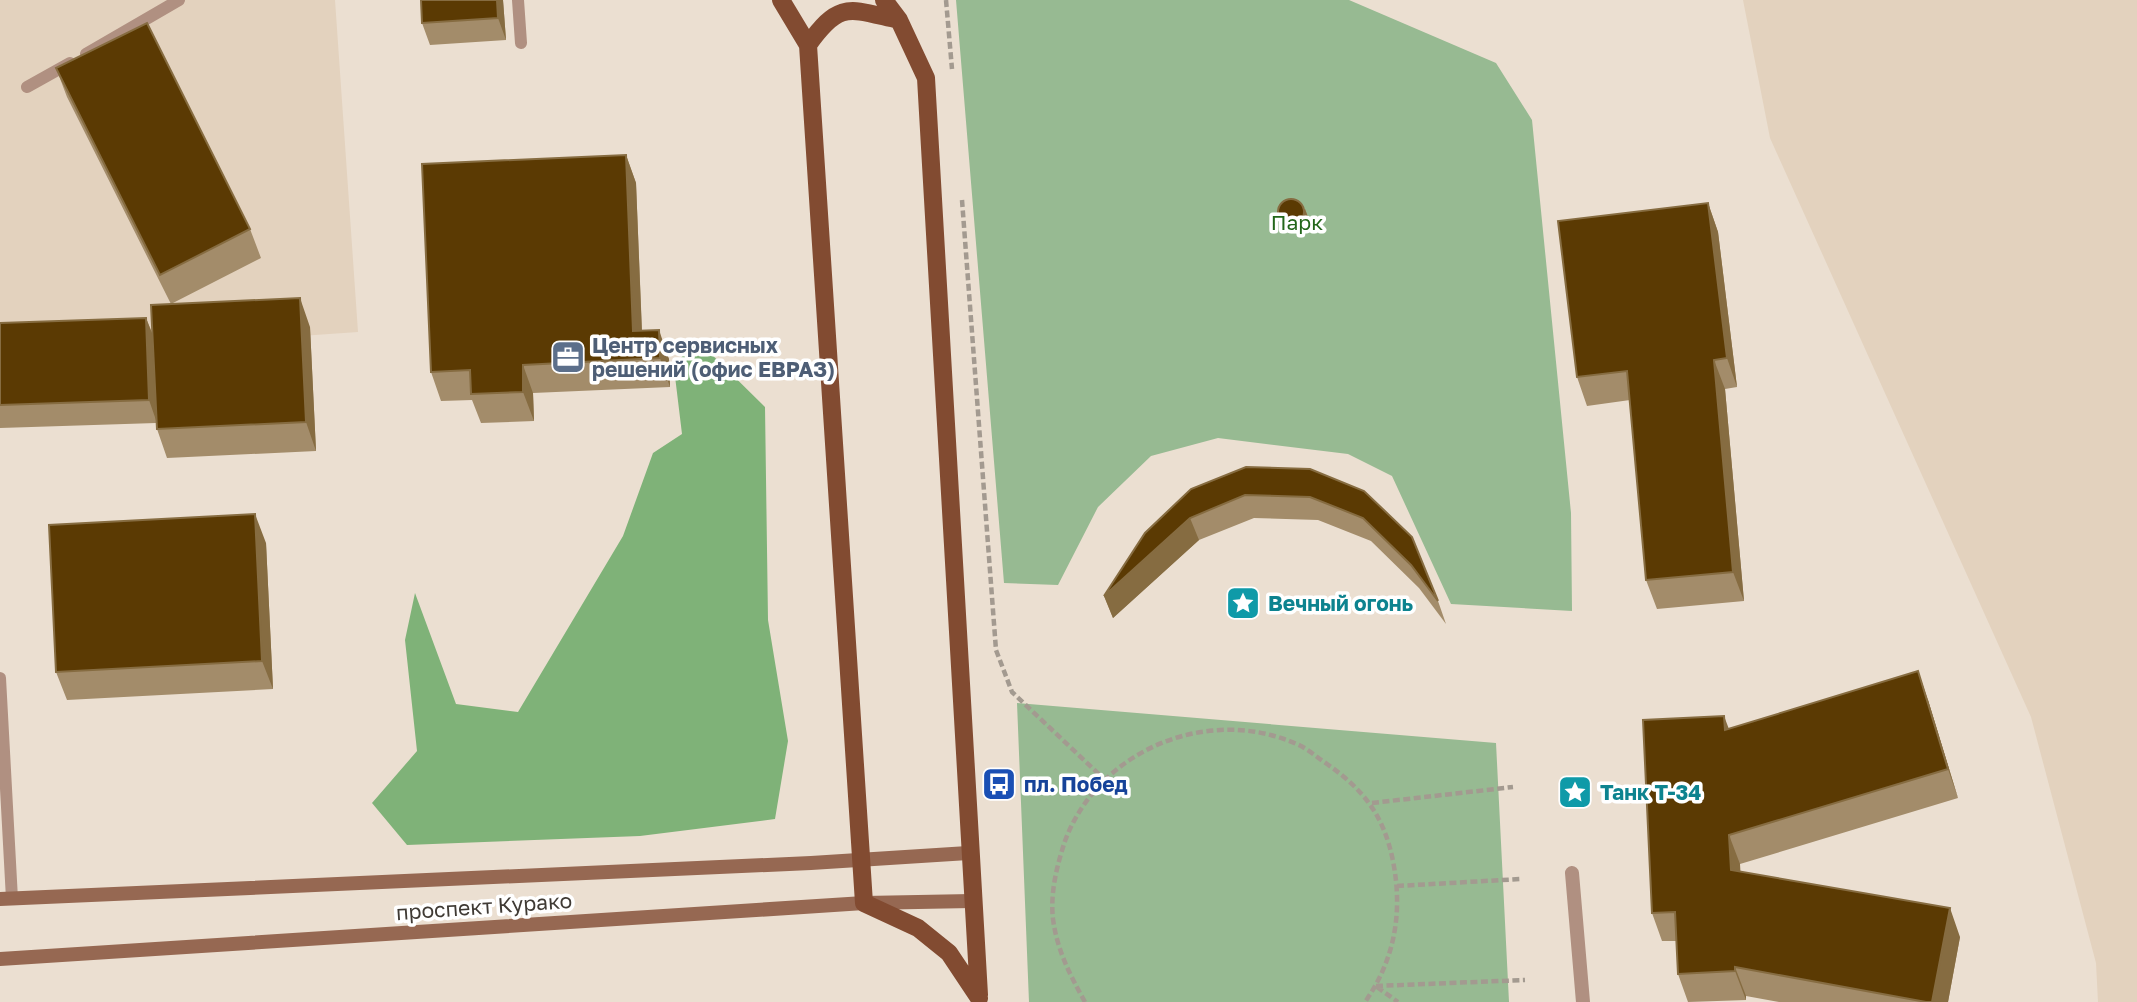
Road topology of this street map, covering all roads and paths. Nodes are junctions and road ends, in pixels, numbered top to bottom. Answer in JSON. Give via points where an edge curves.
{"nodes":[{"id":1,"x":179,"y":0,"type":"edge"},
{"id":2,"x":518,"y":0,"type":"edge"},
{"id":3,"x":781,"y":0,"type":"edge"},
{"id":4,"x":884,"y":0,"type":"edge"},
{"id":5,"x":900,"y":0,"type":"edge"},
{"id":6,"x":946,"y":0,"type":"edge"},
{"id":7,"x":899,"y":20,"type":"junction"},
{"id":8,"x":521,"y":43,"type":"dead end"},
{"id":9,"x":808,"y":45,"type":"junction"},
{"id":10,"x":953,"y":83,"type":"dead end"},
{"id":11,"x":27,"y":88,"type":"dead end"},
{"id":12,"x":961,"y":194,"type":"dead end"},
{"id":13,"x":0,"y":678,"type":"edge"},
{"id":14,"x":1104,"y":779,"type":"junction"},
{"id":15,"x":1513,"y":786,"type":"dead end"},
{"id":16,"x":1372,"y":803,"type":"junction"},
{"id":17,"x":968,"y":853,"type":"junction"},
{"id":18,"x":863,"y":858,"type":"junction"},
{"id":19,"x":1572,"y":873,"type":"dead end"},
{"id":20,"x":1521,"y":879,"type":"dead end"},
{"id":21,"x":1397,"y":886,"type":"junction"},
{"id":22,"x":6,"y":899,"type":"edge"},
{"id":23,"x":972,"y":901,"type":"junction"},
{"id":24,"x":864,"y":903,"type":"junction"},
{"id":25,"x":0,"y":959,"type":"edge"},
{"id":26,"x":1525,"y":980,"type":"dead end"},
{"id":27,"x":1376,"y":986,"type":"junction"},
{"id":28,"x":979,"y":1000,"type":"edge"},
{"id":29,"x":1085,"y":1002,"type":"edge"},
{"id":30,"x":1365,"y":1002,"type":"edge"},
{"id":31,"x":1398,"y":1002,"type":"edge"},
{"id":32,"x":1583,"y":1002,"type":"edge"}],
"edges":[{"from":1,"to":11,"type":"lane"},
{"from":2,"to":8,"type":"lane"},
{"from":3,"to":9,"type":"main road"},
{"from":4,"to":7,"type":"main road"},
{"from":5,"to":7,"type":"lane"},
{"from":6,"to":10,"type":"path"},
{"from":7,"to":9,"type":"main road","via":[[855,10],[837,13]]},
{"from":7,"to":17,"type":"main road","via":[[926,78]]},
{"from":9,"to":18,"type":"main road"},
{"from":12,"to":14,"type":"path","via":[[996,650],[1012,692]]},
{"from":13,"to":22,"type":"lane"},
{"from":14,"to":16,"type":"path","via":[[1159,744],[1197,732],[1250,731],[1301,746],[1344,776]]},
{"from":14,"to":29,"type":"path","via":[[1073,819],[1056,867],[1053,918],[1065,967]]},
{"from":15,"to":16,"type":"path"},
{"from":16,"to":21,"type":"path"},
{"from":17,"to":18,"type":"main road","name":"проспект Курако"},
{"from":17,"to":23,"type":"main road"},
{"from":18,"to":22,"type":"main road","name":"проспект Курако"},
{"from":18,"to":24,"type":"main road"},
{"from":19,"to":32,"type":"street"},
{"from":20,"to":21,"type":"path"},
{"from":21,"to":27,"type":"path","via":[[1397,921]]},
{"from":23,"to":24,"type":"main road","name":"проспект Курако"},
{"from":23,"to":28,"type":"main road"},
{"from":24,"to":25,"type":"main road","name":"проспект Курако"},
{"from":24,"to":28,"type":"main road","via":[[918,928],[949,953]]},
{"from":26,"to":27,"type":"path"},
{"from":27,"to":30,"type":"path"},
{"from":27,"to":31,"type":"path"}]}
